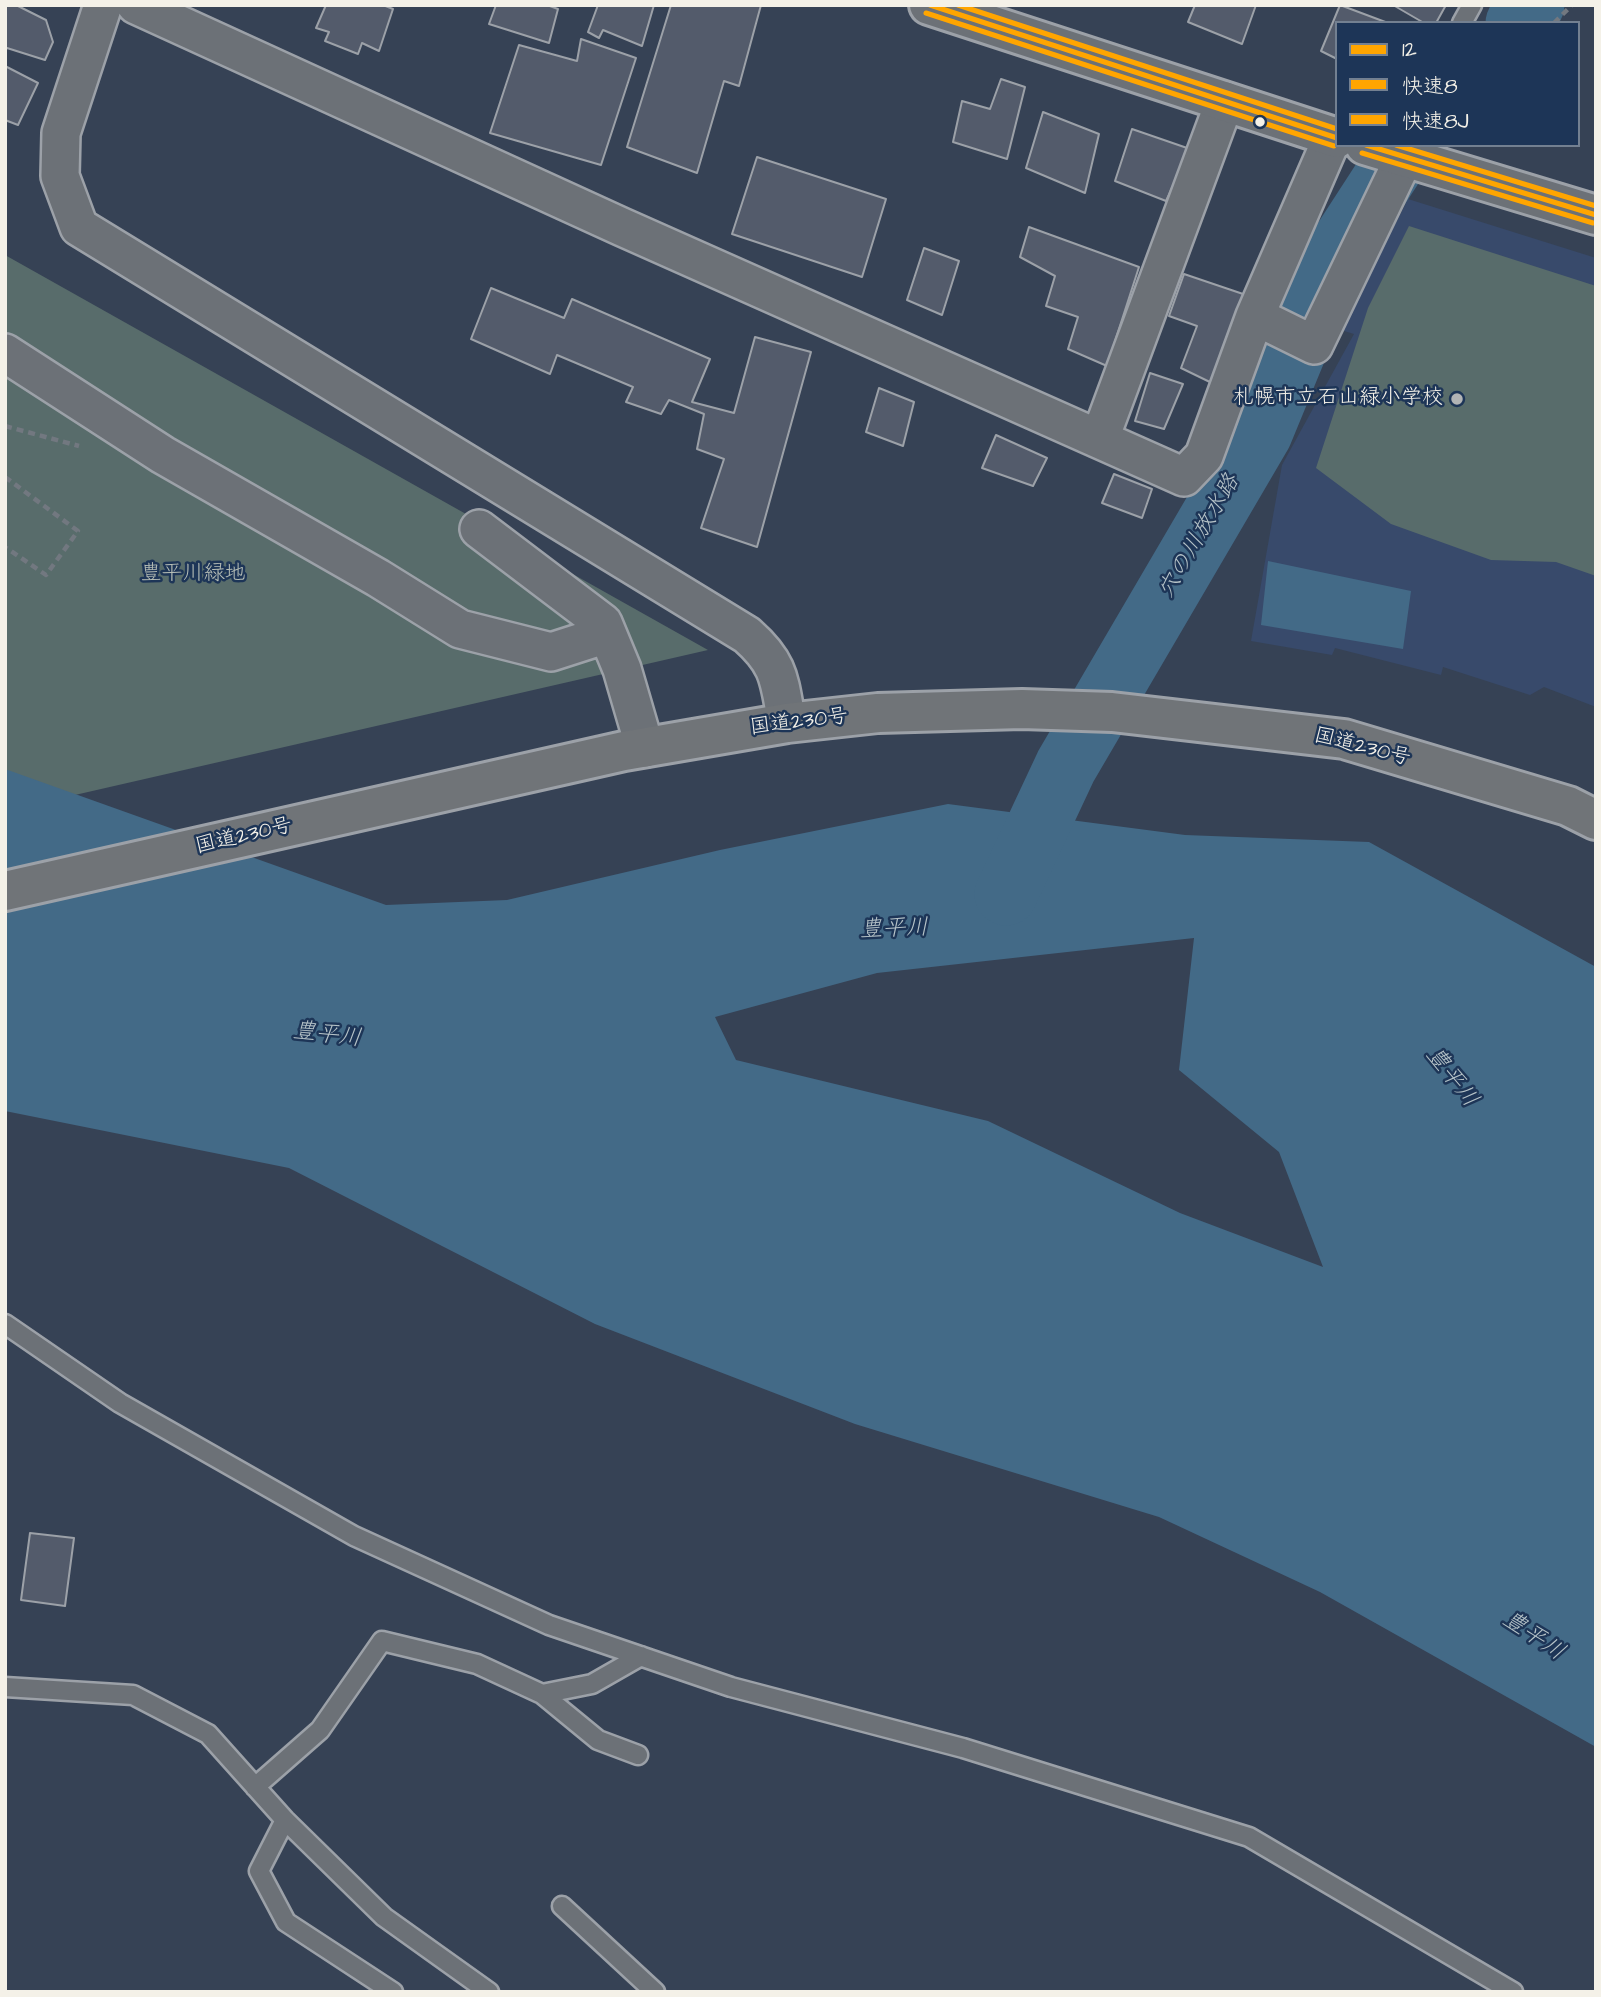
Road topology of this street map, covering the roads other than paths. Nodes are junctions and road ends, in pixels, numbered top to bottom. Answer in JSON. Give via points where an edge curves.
{"nodes":[{"id":1,"x":103,"y":5,"type":"edge"},
{"id":2,"x":136,"y":5,"type":"edge"},
{"id":3,"x":929,"y":5,"type":"edge"},
{"id":4,"x":1472,"y":5,"type":"edge"},
{"id":5,"x":1463,"y":21,"type":"edge"},
{"id":6,"x":1225,"y":100,"type":"junction"},
{"id":7,"x":1335,"y":134,"type":"edge"},
{"id":8,"x":1381,"y":148,"type":"edge"},
{"id":9,"x":1596,"y":215,"type":"edge"},
{"id":10,"x":1255,"y":316,"type":"junction"},
{"id":11,"x":5,"y":353,"type":"edge"},
{"id":12,"x":1100,"y":438,"type":"junction"},
{"id":13,"x":479,"y":529,"type":"dead end"},
{"id":14,"x":607,"y":634,"type":"junction"},
{"id":15,"x":787,"y":723,"type":"junction"},
{"id":16,"x":645,"y":748,"type":"junction"},
{"id":17,"x":1596,"y":820,"type":"edge"},
{"id":18,"x":5,"y":891,"type":"edge"},
{"id":19,"x":5,"y":1324,"type":"edge"},
{"id":20,"x":641,"y":1656,"type":"junction"},
{"id":21,"x":5,"y":1687,"type":"edge"},
{"id":22,"x":542,"y":1694,"type":"junction"},
{"id":23,"x":638,"y":1755,"type":"dead end"},
{"id":24,"x":255,"y":1787,"type":"junction"},
{"id":25,"x":285,"y":1820,"type":"junction"},
{"id":26,"x":562,"y":1906,"type":"dead end"},
{"id":27,"x":393,"y":1992,"type":"edge"},
{"id":28,"x":489,"y":1992,"type":"edge"},
{"id":29,"x":655,"y":1992,"type":"edge"},
{"id":30,"x":1513,"y":1992,"type":"edge"}],
"edges":[{"from":1,"to":15,"type":"street","via":[[61,133],[60,176],[79,227],[747,635],[770,656]]},
{"from":2,"to":12,"type":"street"},
{"from":3,"to":6,"type":"street"},
{"from":4,"to":5,"type":"lane"},
{"from":6,"to":7,"type":"street"},
{"from":6,"to":12,"type":"street"},
{"from":8,"to":9,"type":"street"},
{"from":8,"to":10,"type":"street"},
{"from":8,"to":10,"type":"street","via":[[1314,345]]},
{"from":10,"to":12,"type":"street","via":[[1204,456],[1184,477]]},
{"from":11,"to":14,"type":"street","via":[[163,455],[460,629],[551,652]]},
{"from":13,"to":14,"type":"street","via":[[603,623]]},
{"from":14,"to":16,"type":"street"},
{"from":15,"to":16,"type":"highway","name":"国道230号"},
{"from":15,"to":17,"type":"highway","name":"国道230号","via":[[878,713],[1022,709],[1200,720],[1344,739],[1568,806]]},
{"from":16,"to":18,"type":"highway","name":"国道230号"},
{"from":19,"to":20,"type":"lane","via":[[120,1403],[355,1536],[549,1625]]},
{"from":20,"to":22,"type":"lane","via":[[592,1684]]},
{"from":20,"to":30,"type":"lane","via":[[731,1687],[964,1748],[1249,1837]]},
{"from":21,"to":24,"type":"lane","via":[[133,1695],[208,1734]]},
{"from":22,"to":23,"type":"lane","via":[[598,1740]]},
{"from":22,"to":24,"type":"lane","via":[[477,1664],[382,1642],[320,1730]]},
{"from":24,"to":25,"type":"lane"},
{"from":25,"to":27,"type":"lane","via":[[258,1871],[286,1922]]},
{"from":25,"to":28,"type":"lane","via":[[384,1917]]},
{"from":26,"to":29,"type":"lane"}]}
